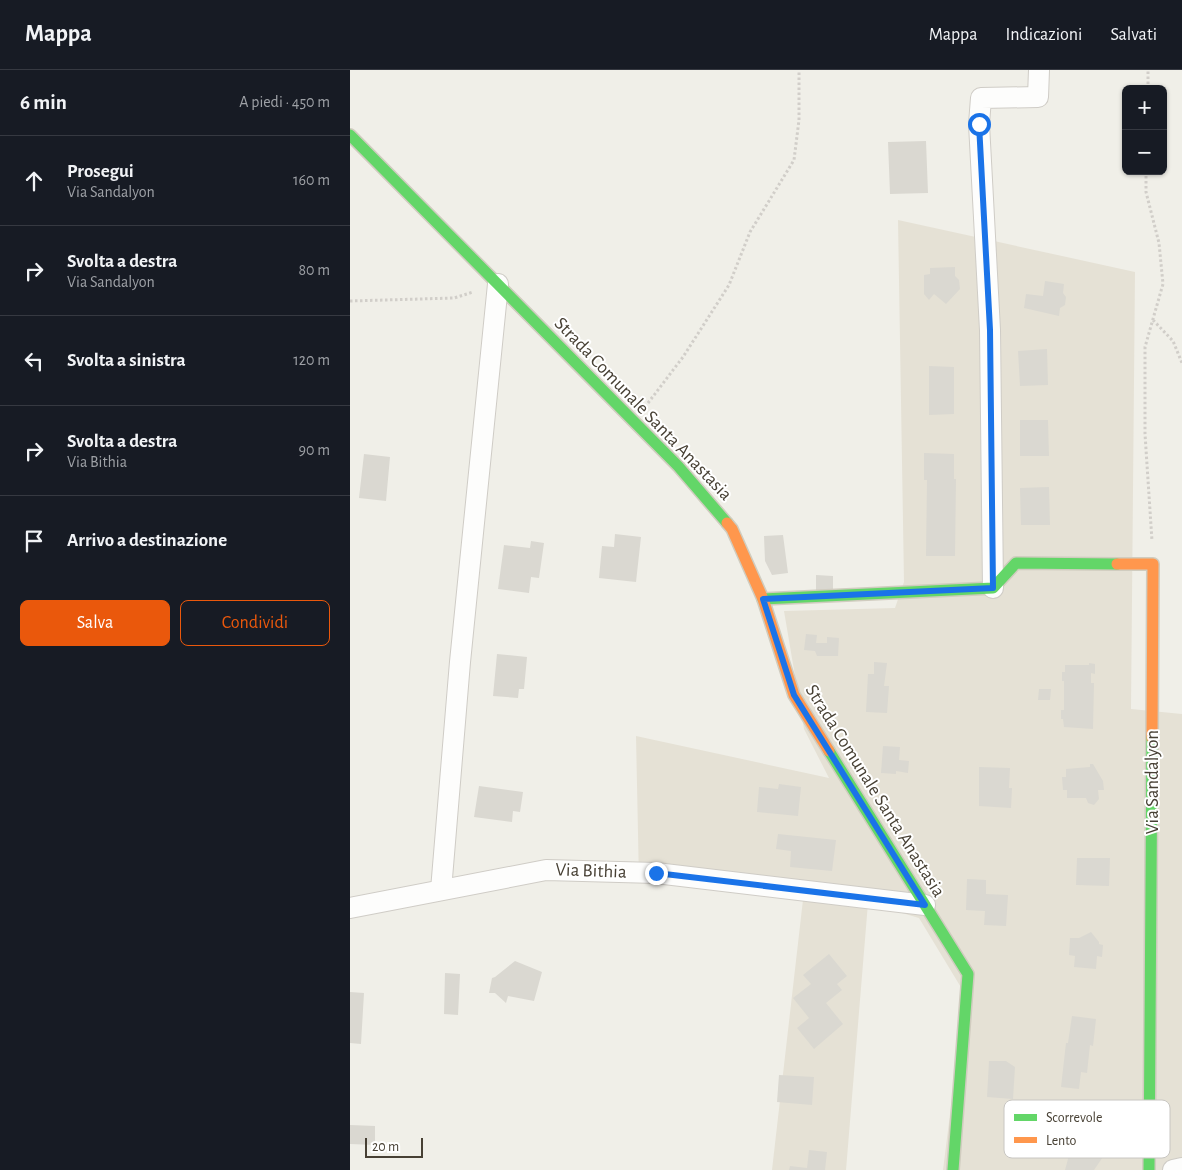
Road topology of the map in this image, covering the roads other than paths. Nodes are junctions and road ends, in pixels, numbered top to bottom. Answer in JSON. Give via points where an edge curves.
{"nodes":[{"id":1,"x":1039,"y":70,"type":"edge"},
{"id":2,"x":350,"y":135,"type":"edge"},
{"id":3,"x":498,"y":284,"type":"junction"},
{"id":4,"x":993,"y":588,"type":"junction"},
{"id":5,"x":763,"y":599,"type":"junction"},
{"id":6,"x":441,"y":890,"type":"junction"},
{"id":7,"x":925,"y":905,"type":"junction"},
{"id":8,"x":350,"y":908,"type":"edge"},
{"id":9,"x":1150,"y":1100,"type":"edge"},
{"id":10,"x":1182,"y":1168,"type":"edge"},
{"id":11,"x":953,"y":1170,"type":"edge"},
{"id":12,"x":1173,"y":1170,"type":"edge"}],
"edges":[{"from":1,"to":4,"type":"street","via":[[1038,97],[981,98],[979,124],[990,330]]},
{"from":2,"to":3,"type":"street","name":"Strada Comunale Santa Anastasia"},
{"from":3,"to":5,"type":"street","name":"Strada Comunale Santa Anastasia","via":[[678,466],[732,529]]},
{"from":3,"to":6,"type":"street"},
{"from":4,"to":5,"type":"street"},
{"from":4,"to":9,"type":"street","name":"Via Sandalyon","via":[[1016,563],[1154,564]]},
{"from":5,"to":7,"type":"street","name":"Strada Comunale Santa Anastasia","via":[[794,695]]},
{"from":6,"to":7,"type":"street","name":"Via Bithia","via":[[546,870],[656,873]]},
{"from":6,"to":8,"type":"street","name":"Via Bithia"},
{"from":7,"to":11,"type":"street","name":"Strada Comunale Santa Anastasia","via":[[968,974]]},
{"from":10,"to":12,"type":"street"}]}
